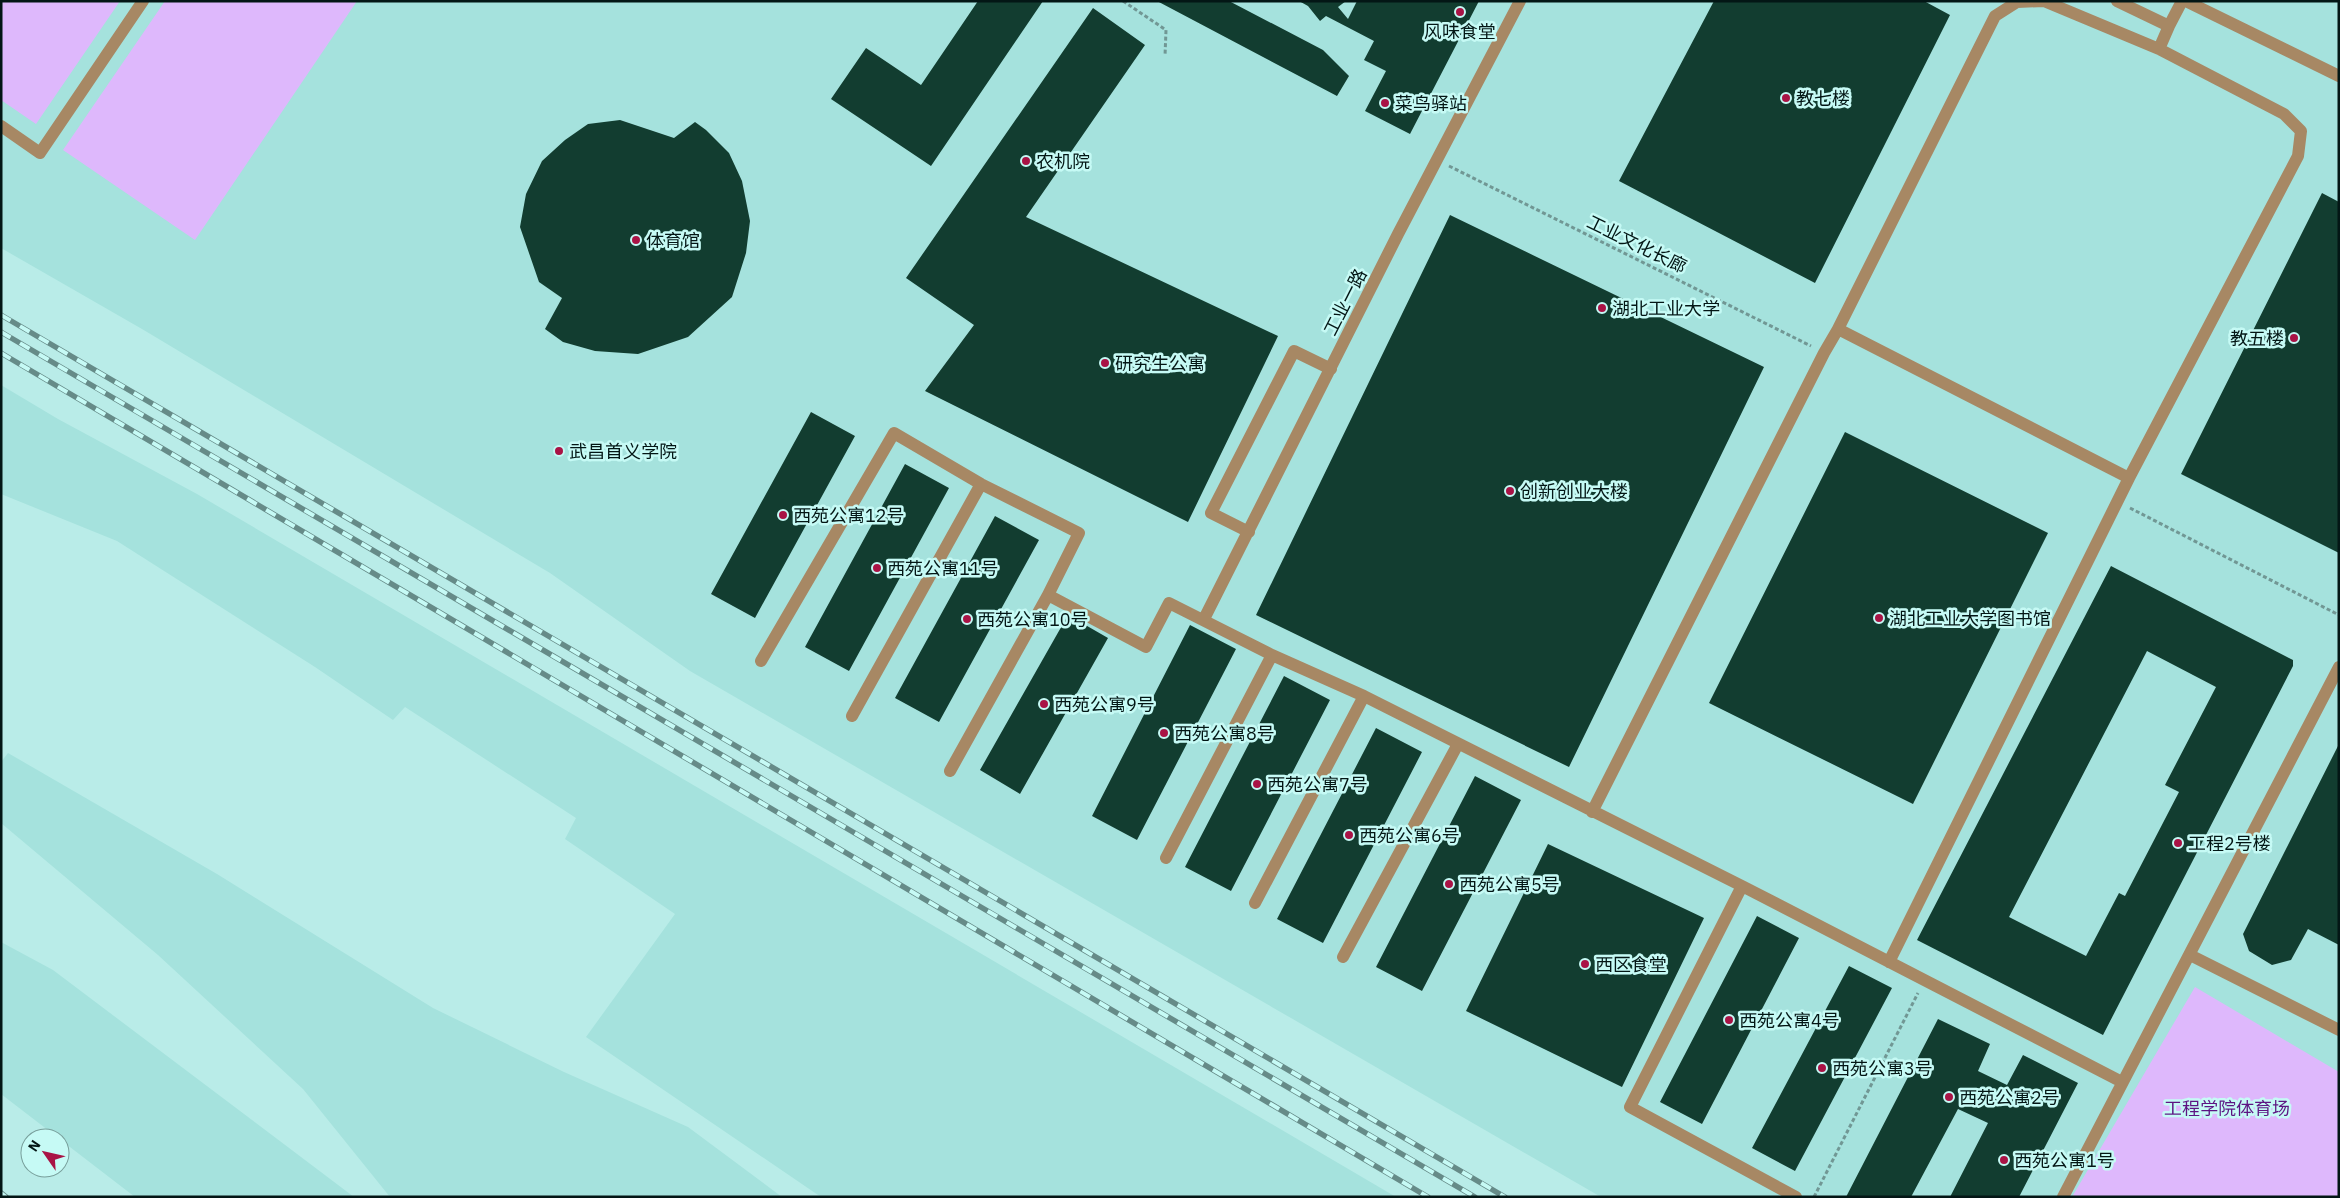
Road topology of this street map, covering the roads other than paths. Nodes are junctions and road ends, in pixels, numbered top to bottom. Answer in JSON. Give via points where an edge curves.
{"nodes":[{"id":1,"x":143,"y":1,"type":"edge"},
{"id":2,"x":1520,"y":1,"type":"edge"},
{"id":3,"x":2117,"y":1,"type":"edge"},
{"id":4,"x":2182,"y":1,"type":"edge"},
{"id":5,"x":2186,"y":1,"type":"edge"},
{"id":6,"x":2169,"y":26,"type":"junction"},
{"id":7,"x":2159,"y":49,"type":"junction"},
{"id":8,"x":2339,"y":76,"type":"edge"},
{"id":9,"x":1,"y":126,"type":"edge"},
{"id":10,"x":1838,"y":329,"type":"junction"},
{"id":11,"x":1331,"y":369,"type":"junction"},
{"id":12,"x":2129,"y":478,"type":"junction"},
{"id":13,"x":981,"y":484,"type":"junction"},
{"id":14,"x":1248,"y":532,"type":"junction"},
{"id":15,"x":1048,"y":595,"type":"junction"},
{"id":16,"x":1204,"y":619,"type":"junction"},
{"id":17,"x":1272,"y":655,"type":"junction"},
{"id":18,"x":761,"y":661,"type":"dead end"},
{"id":19,"x":2339,"y":667,"type":"edge"},
{"id":20,"x":1364,"y":696,"type":"junction"},
{"id":21,"x":852,"y":716,"type":"dead end"},
{"id":22,"x":1458,"y":744,"type":"junction"},
{"id":23,"x":950,"y":771,"type":"dead end"},
{"id":24,"x":1592,"y":812,"type":"junction"},
{"id":25,"x":1166,"y":858,"type":"dead end"},
{"id":26,"x":1742,"y":886,"type":"junction"},
{"id":27,"x":1255,"y":903,"type":"dead end"},
{"id":28,"x":2190,"y":955,"type":"junction"},
{"id":29,"x":1343,"y":957,"type":"dead end"},
{"id":30,"x":1889,"y":962,"type":"junction"},
{"id":31,"x":2339,"y":1030,"type":"edge"},
{"id":32,"x":2122,"y":1082,"type":"junction"},
{"id":33,"x":1796,"y":1197,"type":"edge"},
{"id":34,"x":2063,"y":1197,"type":"edge"}],
"edges":[{"from":1,"to":9,"type":"street","via":[[40,153]]},
{"from":2,"to":11,"type":"street","name":"工业一路"},
{"from":3,"to":6,"type":"street"},
{"from":4,"to":6,"type":"street"},
{"from":5,"to":8,"type":"street"},
{"from":6,"to":7,"type":"street"},
{"from":7,"to":10,"type":"street","via":[[2044,1],[2017,2],[1995,16]]},
{"from":7,"to":12,"type":"street","via":[[2284,114],[2301,131],[2298,156]]},
{"from":10,"to":12,"type":"street"},
{"from":10,"to":24,"type":"street"},
{"from":11,"to":14,"type":"street","name":"工业一路"},
{"from":11,"to":14,"type":"street","via":[[1294,351],[1210,513]]},
{"from":12,"to":30,"type":"street"},
{"from":13,"to":15,"type":"street","via":[[1079,533]]},
{"from":13,"to":18,"type":"street","via":[[894,434]]},
{"from":13,"to":21,"type":"street"},
{"from":14,"to":16,"type":"street","name":"工业一路"},
{"from":15,"to":16,"type":"street","via":[[1146,647],[1169,603]]},
{"from":15,"to":23,"type":"street"},
{"from":16,"to":17,"type":"street"},
{"from":17,"to":20,"type":"street"},
{"from":17,"to":25,"type":"street"},
{"from":19,"to":28,"type":"street"},
{"from":20,"to":22,"type":"street"},
{"from":20,"to":27,"type":"street"},
{"from":22,"to":24,"type":"street"},
{"from":22,"to":29,"type":"street"},
{"from":24,"to":26,"type":"street"},
{"from":26,"to":30,"type":"street"},
{"from":26,"to":33,"type":"street","via":[[1630,1107]]},
{"from":28,"to":31,"type":"street"},
{"from":28,"to":32,"type":"street"},
{"from":30,"to":32,"type":"street"},
{"from":32,"to":34,"type":"street"}]}
